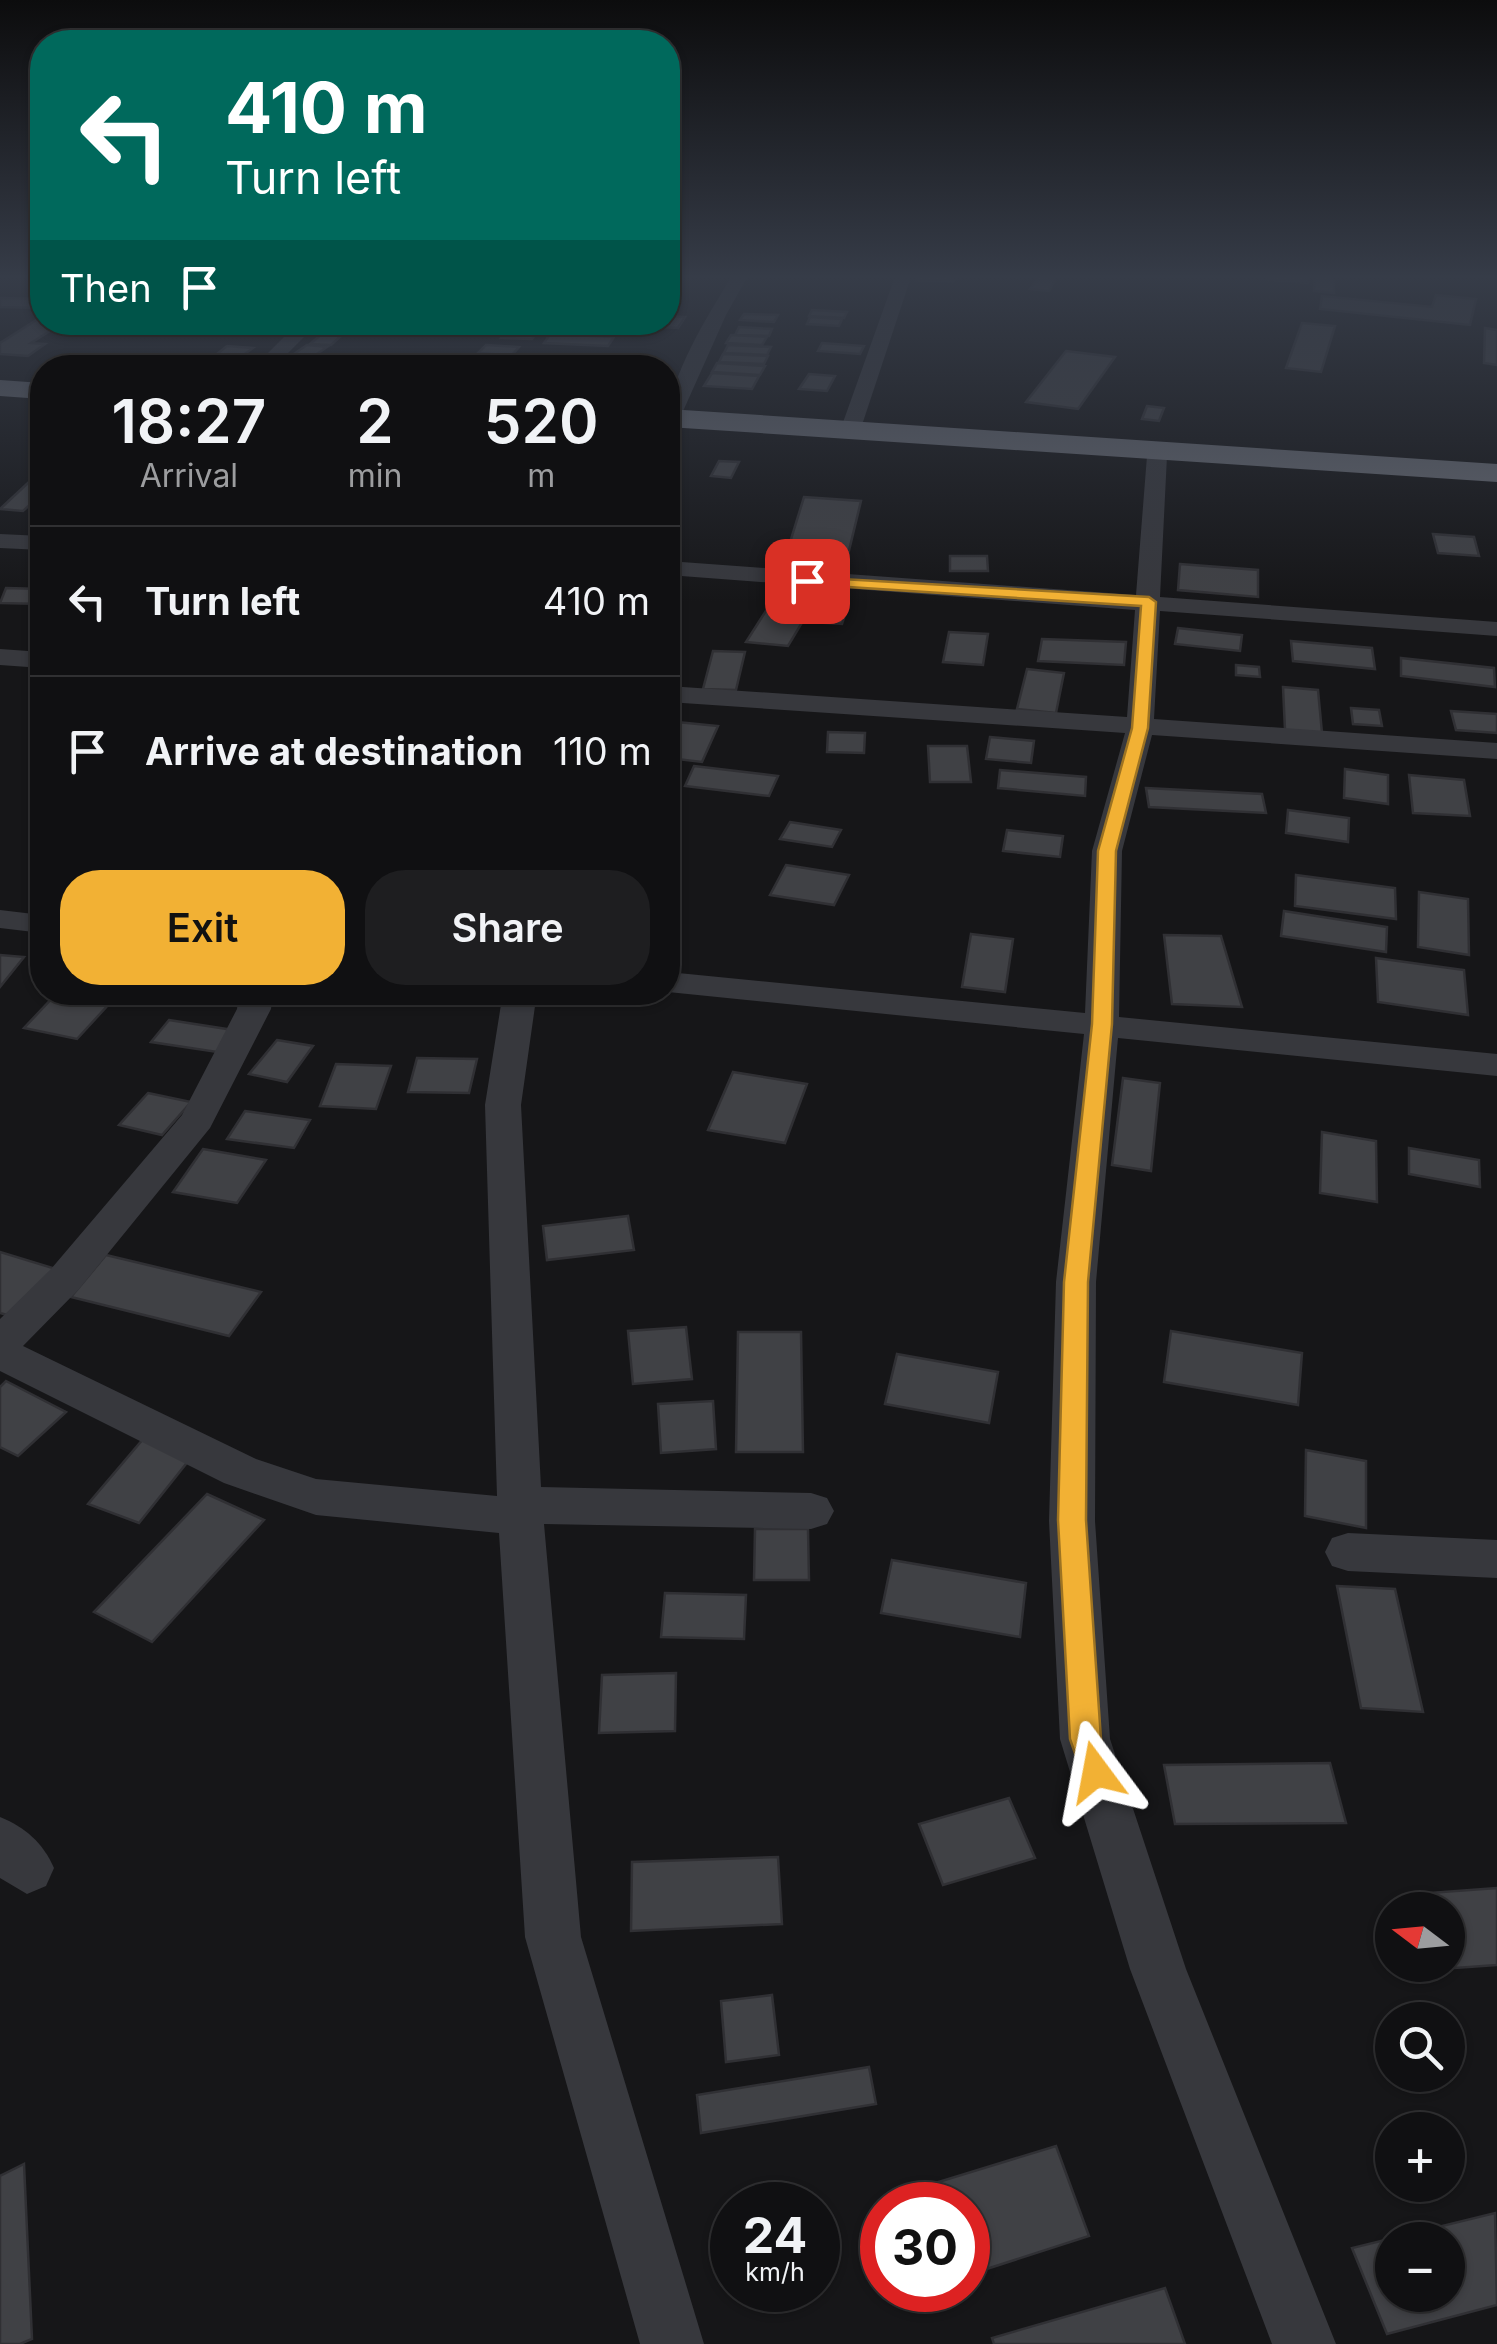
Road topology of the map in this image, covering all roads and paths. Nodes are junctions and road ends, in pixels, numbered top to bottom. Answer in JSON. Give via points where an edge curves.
{"nodes":[{"id":1,"x":26,"y":383,"type":"edge"},
{"id":2,"x":866,"y":383,"type":"edge"},
{"id":3,"x":0,"y":384,"type":"edge"},
{"id":4,"x":30,"y":389,"type":"edge"},
{"id":5,"x":680,"y":422,"type":"edge"},
{"id":6,"x":680,"y":423,"type":"edge"},
{"id":7,"x":851,"y":428,"type":"junction"},
{"id":8,"x":1157,"y":456,"type":"junction"},
{"id":9,"x":1497,"y":472,"type":"edge"},
{"id":10,"x":1497,"y":482,"type":"edge"},
{"id":11,"x":0,"y":541,"type":"edge"},
{"id":12,"x":30,"y":543,"type":"edge"},
{"id":13,"x":680,"y":569,"type":"edge"},
{"id":14,"x":1149,"y":602,"type":"junction"},
{"id":15,"x":1497,"y":629,"type":"edge"},
{"id":16,"x":0,"y":657,"type":"edge"},
{"id":17,"x":30,"y":659,"type":"edge"},
{"id":18,"x":680,"y":695,"type":"edge"},
{"id":19,"x":1140,"y":728,"type":"junction"},
{"id":20,"x":1497,"y":751,"type":"edge"},
{"id":21,"x":0,"y":919,"type":"edge"},
{"id":22,"x":30,"y":923,"type":"edge"},
{"id":23,"x":680,"y":983,"type":"edge"},
{"id":24,"x":254,"y":1005,"type":"edge"},
{"id":25,"x":518,"y":1005,"type":"edge"},
{"id":26,"x":1102,"y":1024,"type":"junction"},
{"id":27,"x":1497,"y":1065,"type":"edge"},
{"id":28,"x":0,"y":1344,"type":"edge"},
{"id":29,"x":0,"y":1353,"type":"edge"},
{"id":30,"x":520,"y":1511,"type":"junction"},
{"id":31,"x":811,"y":1511,"type":"dead end"},
{"id":32,"x":1348,"y":1552,"type":"dead end"},
{"id":33,"x":1497,"y":1559,"type":"edge"},
{"id":34,"x":672,"y":2344,"type":"edge"},
{"id":35,"x":1304,"y":2344,"type":"edge"}],
"edges":[{"from":1,"to":3,"type":"highway"},
{"from":2,"to":7,"type":"street"},
{"from":3,"to":4,"type":"highway"},
{"from":5,"to":7,"type":"highway"},
{"from":6,"to":8,"type":"highway"},
{"from":7,"to":9,"type":"highway"},
{"from":8,"to":10,"type":"highway"},
{"from":8,"to":14,"type":"street"},
{"from":11,"to":12,"type":"street"},
{"from":13,"to":14,"type":"street"},
{"from":14,"to":15,"type":"street"},
{"from":14,"to":19,"type":"street"},
{"from":16,"to":17,"type":"street"},
{"from":18,"to":19,"type":"street"},
{"from":19,"to":20,"type":"street"},
{"from":19,"to":26,"type":"street","via":[[1107,851]]},
{"from":21,"to":22,"type":"street"},
{"from":23,"to":26,"type":"street"},
{"from":24,"to":28,"type":"street","via":[[197,1120],[65,1279]]},
{"from":25,"to":30,"type":"street","via":[[503,1106]]},
{"from":26,"to":27,"type":"street"},
{"from":26,"to":35,"type":"street","via":[[1076,1282],[1072,1520],[1086,1739],[1158,1969]]},
{"from":29,"to":30,"type":"street","via":[[240,1471],[316,1497]]},
{"from":30,"to":31,"type":"street"},
{"from":30,"to":34,"type":"street","via":[[553,1937]]},
{"from":32,"to":33,"type":"street"}]}
